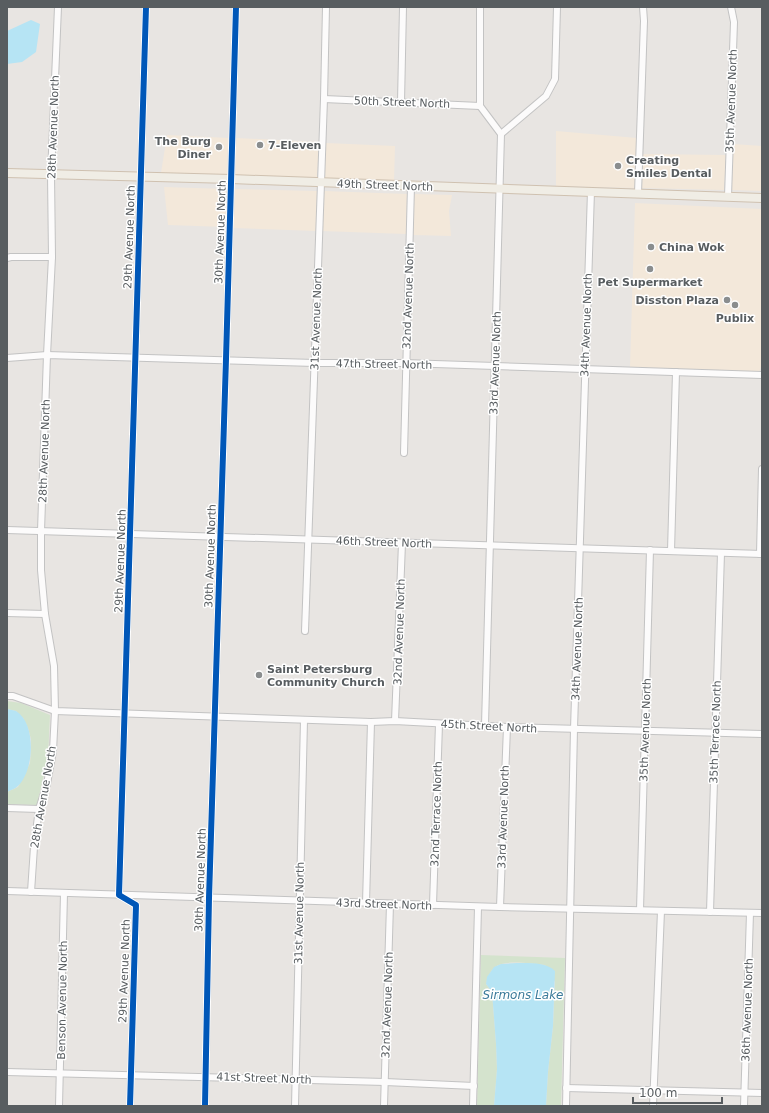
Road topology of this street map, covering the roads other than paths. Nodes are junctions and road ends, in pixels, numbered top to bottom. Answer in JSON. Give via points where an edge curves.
{"nodes":[{"id":1,"x":58,"y":7,"type":"edge"},
{"id":2,"x":146,"y":7,"type":"edge"},
{"id":3,"x":236,"y":7,"type":"edge"},
{"id":4,"x":326,"y":7,"type":"edge"},
{"id":5,"x":403,"y":7,"type":"edge"},
{"id":6,"x":480,"y":7,"type":"edge"},
{"id":7,"x":557,"y":7,"type":"edge"},
{"id":8,"x":643,"y":7,"type":"edge"},
{"id":9,"x":731,"y":7,"type":"edge"},
{"id":10,"x":324,"y":99,"type":"junction"},
{"id":11,"x":401,"y":102,"type":"junction"},
{"id":12,"x":480,"y":106,"type":"junction"},
{"id":13,"x":501,"y":134,"type":"junction"},
{"id":14,"x":7,"y":173,"type":"edge"},
{"id":15,"x":51,"y":175,"type":"junction"},
{"id":16,"x":141,"y":178,"type":"junction"},
{"id":17,"x":231,"y":179,"type":"junction"},
{"id":18,"x":320,"y":183,"type":"junction"},
{"id":19,"x":411,"y":186,"type":"junction"},
{"id":20,"x":500,"y":189,"type":"junction"},
{"id":21,"x":591,"y":192,"type":"junction"},
{"id":22,"x":638,"y":193,"type":"junction"},
{"id":23,"x":728,"y":196,"type":"junction"},
{"id":24,"x":762,"y":198,"type":"edge"},
{"id":25,"x":52,"y":257,"type":"junction"},
{"id":26,"x":7,"y":258,"type":"edge"},
{"id":27,"x":47,"y":355,"type":"junction"},
{"id":28,"x":7,"y":358,"type":"edge"},
{"id":29,"x":136,"y":358,"type":"junction"},
{"id":30,"x":226,"y":359,"type":"junction"},
{"id":31,"x":315,"y":362,"type":"junction"},
{"id":32,"x":406,"y":363,"type":"junction"},
{"id":33,"x":496,"y":367,"type":"junction"},
{"id":34,"x":585,"y":369,"type":"junction"},
{"id":35,"x":676,"y":372,"type":"junction"},
{"id":36,"x":762,"y":375,"type":"edge"},
{"id":37,"x":404,"y":453,"type":"dead end"},
{"id":38,"x":762,"y":469,"type":"edge"},
{"id":39,"x":762,"y":492,"type":"edge"},
{"id":40,"x":7,"y":530,"type":"edge"},
{"id":41,"x":41,"y":531,"type":"junction"},
{"id":42,"x":130,"y":534,"type":"junction"},
{"id":43,"x":220,"y":537,"type":"junction"},
{"id":44,"x":309,"y":540,"type":"junction"},
{"id":45,"x":402,"y":543,"type":"junction"},
{"id":46,"x":490,"y":545,"type":"junction"},
{"id":47,"x":580,"y":548,"type":"junction"},
{"id":48,"x":650,"y":550,"type":"junction"},
{"id":49,"x":671,"y":551,"type":"junction"},
{"id":50,"x":721,"y":553,"type":"junction"},
{"id":51,"x":761,"y":554,"type":"edge"},
{"id":52,"x":7,"y":613,"type":"edge"},
{"id":53,"x":45,"y":614,"type":"junction"},
{"id":54,"x":305,"y":631,"type":"dead end"},
{"id":55,"x":7,"y":696,"type":"edge"},
{"id":56,"x":55,"y":711,"type":"junction"},
{"id":57,"x":125,"y":714,"type":"junction"},
{"id":58,"x":215,"y":716,"type":"junction"},
{"id":59,"x":304,"y":720,"type":"junction"},
{"id":60,"x":395,"y":721,"type":"junction"},
{"id":61,"x":371,"y":722,"type":"junction"},
{"id":62,"x":439,"y":724,"type":"junction"},
{"id":63,"x":485,"y":725,"type":"junction"},
{"id":64,"x":507,"y":727,"type":"junction"},
{"id":65,"x":574,"y":729,"type":"junction"},
{"id":66,"x":645,"y":732,"type":"junction"},
{"id":67,"x":715,"y":733,"type":"junction"},
{"id":68,"x":762,"y":734,"type":"edge"},
{"id":69,"x":7,"y":808,"type":"edge"},
{"id":70,"x":39,"y":809,"type":"junction"},
{"id":71,"x":7,"y":891,"type":"edge"},
{"id":72,"x":30,"y":892,"type":"junction"},
{"id":73,"x":64,"y":893,"type":"junction"},
{"id":74,"x":119,"y":895,"type":"junction"},
{"id":75,"x":209,"y":898,"type":"junction"},
{"id":76,"x":300,"y":901,"type":"junction"},
{"id":77,"x":366,"y":903,"type":"junction"},
{"id":78,"x":390,"y":904,"type":"junction"},
{"id":79,"x":433,"y":905,"type":"junction"},
{"id":80,"x":478,"y":906,"type":"junction"},
{"id":81,"x":500,"y":907,"type":"junction"},
{"id":82,"x":569,"y":908,"type":"junction"},
{"id":83,"x":640,"y":910,"type":"junction"},
{"id":84,"x":661,"y":911,"type":"junction"},
{"id":85,"x":710,"y":912,"type":"junction"},
{"id":86,"x":750,"y":913,"type":"junction"},
{"id":87,"x":762,"y":913,"type":"edge"},
{"id":88,"x":7,"y":1072,"type":"edge"},
{"id":89,"x":60,"y":1074,"type":"junction"},
{"id":90,"x":130,"y":1076,"type":"junction"},
{"id":91,"x":205,"y":1077,"type":"junction"},
{"id":92,"x":295,"y":1079,"type":"junction"},
{"id":93,"x":385,"y":1082,"type":"junction"},
{"id":94,"x":474,"y":1086,"type":"junction"},
{"id":95,"x":566,"y":1088,"type":"junction"},
{"id":96,"x":653,"y":1090,"type":"junction"},
{"id":97,"x":745,"y":1093,"type":"junction"},
{"id":98,"x":762,"y":1094,"type":"edge"},
{"id":99,"x":59,"y":1106,"type":"edge"},
{"id":100,"x":130,"y":1106,"type":"edge"},
{"id":101,"x":204,"y":1106,"type":"edge"},
{"id":102,"x":295,"y":1106,"type":"edge"},
{"id":103,"x":384,"y":1106,"type":"edge"},
{"id":104,"x":474,"y":1106,"type":"edge"},
{"id":105,"x":566,"y":1106,"type":"edge"},
{"id":106,"x":653,"y":1106,"type":"edge"},
{"id":107,"x":744,"y":1106,"type":"edge"}],
"edges":[{"from":1,"to":15,"type":"street","name":"28th Avenue North"},
{"from":2,"to":16,"type":"street","name":"29th Avenue North"},
{"from":3,"to":17,"type":"street","name":"30th Avenue North"},
{"from":4,"to":10,"type":"street","name":"31st Avenue North"},
{"from":5,"to":11,"type":"street"},
{"from":6,"to":12,"type":"street"},
{"from":7,"to":13,"type":"street","via":[[554,79],[546,96]]},
{"from":8,"to":22,"type":"street"},
{"from":9,"to":23,"type":"street","name":"35th Avenue North","via":[[734,22]]},
{"from":10,"to":11,"type":"street","name":"50th Street North"},
{"from":10,"to":18,"type":"street","name":"31st Avenue North"},
{"from":11,"to":12,"type":"street","name":"50th Street North"},
{"from":12,"to":13,"type":"street"},
{"from":13,"to":20,"type":"street","name":"33rd Avenue North"},
{"from":14,"to":15,"type":"main road","name":"49th Street North"},
{"from":15,"to":16,"type":"main road","name":"49th Street North"},
{"from":15,"to":25,"type":"street","name":"28th Avenue North"},
{"from":16,"to":17,"type":"main road","name":"49th Street North"},
{"from":16,"to":29,"type":"street","name":"29th Avenue North"},
{"from":17,"to":18,"type":"main road","name":"49th Street North"},
{"from":17,"to":30,"type":"street","name":"30th Avenue North"},
{"from":18,"to":19,"type":"main road","name":"49th Street North"},
{"from":18,"to":31,"type":"street","name":"31st Avenue North"},
{"from":19,"to":20,"type":"main road","name":"49th Street North"},
{"from":19,"to":32,"type":"street","name":"32nd Avenue North"},
{"from":20,"to":21,"type":"main road","name":"49th Street North"},
{"from":20,"to":33,"type":"street","name":"33rd Avenue North"},
{"from":21,"to":22,"type":"main road","name":"49th Street North"},
{"from":21,"to":34,"type":"street","name":"34th Avenue North"},
{"from":22,"to":23,"type":"main road","name":"49th Street North"},
{"from":23,"to":24,"type":"main road","name":"49th Street North"},
{"from":25,"to":26,"type":"street"},
{"from":25,"to":27,"type":"street","name":"28th Avenue North"},
{"from":27,"to":28,"type":"street","name":"47th Street North"},
{"from":27,"to":29,"type":"street","name":"47th Street North"},
{"from":27,"to":41,"type":"street","name":"28th Avenue North"},
{"from":29,"to":30,"type":"street","name":"47th Street North"},
{"from":29,"to":42,"type":"street","name":"29th Avenue North"},
{"from":30,"to":31,"type":"street","name":"47th Street North"},
{"from":30,"to":43,"type":"street","name":"30th Avenue North"},
{"from":31,"to":32,"type":"street","name":"47th Street North"},
{"from":31,"to":44,"type":"street","name":"31st Avenue North"},
{"from":32,"to":33,"type":"street","name":"47th Street North"},
{"from":32,"to":37,"type":"street","name":"32nd Avenue North"},
{"from":33,"to":34,"type":"street","name":"47th Street North"},
{"from":33,"to":46,"type":"street","name":"33rd Avenue North"},
{"from":34,"to":35,"type":"street","name":"47th Street North"},
{"from":34,"to":47,"type":"street","name":"34th Avenue North"},
{"from":35,"to":36,"type":"street","name":"47th Street North"},
{"from":35,"to":49,"type":"street"},
{"from":38,"to":39,"type":"street"},
{"from":39,"to":51,"type":"street"},
{"from":40,"to":41,"type":"street","name":"46th Street North"},
{"from":41,"to":42,"type":"street","name":"46th Street North"},
{"from":41,"to":53,"type":"street","name":"28th Avenue North"},
{"from":42,"to":43,"type":"street","name":"46th Street North"},
{"from":42,"to":57,"type":"street","name":"29th Avenue North"},
{"from":43,"to":44,"type":"street","name":"46th Street North"},
{"from":43,"to":58,"type":"street","name":"30th Avenue North"},
{"from":44,"to":45,"type":"street","name":"46th Street North"},
{"from":44,"to":54,"type":"street","name":"31st Avenue North"},
{"from":45,"to":46,"type":"street","name":"46th Street North"},
{"from":45,"to":60,"type":"street","name":"32nd Avenue North"},
{"from":46,"to":47,"type":"street","name":"46th Street North"},
{"from":46,"to":63,"type":"street","name":"33rd Avenue North"},
{"from":47,"to":48,"type":"street","name":"46th Street North"},
{"from":47,"to":65,"type":"street","name":"34th Avenue North"},
{"from":48,"to":49,"type":"street","name":"46th Street North"},
{"from":48,"to":66,"type":"street","name":"35th Avenue North"},
{"from":49,"to":50,"type":"street","name":"46th Street North"},
{"from":50,"to":51,"type":"street","name":"46th Street North"},
{"from":50,"to":67,"type":"street","name":"35th Terrace North"},
{"from":52,"to":53,"type":"street"},
{"from":53,"to":56,"type":"street","name":"28th Avenue North","via":[[54,666]]},
{"from":55,"to":56,"type":"street","name":"45th Street North"},
{"from":56,"to":57,"type":"street","name":"45th Street North"},
{"from":56,"to":70,"type":"street","name":"28th Avenue North","via":[[53,751]]},
{"from":57,"to":58,"type":"street","name":"45th Street North"},
{"from":57,"to":74,"type":"street","name":"29th Avenue North"},
{"from":58,"to":59,"type":"street","name":"45th Street North"},
{"from":58,"to":75,"type":"street","name":"30th Avenue North"},
{"from":59,"to":61,"type":"street","name":"45th Street North"},
{"from":59,"to":76,"type":"street","name":"31st Avenue North"},
{"from":60,"to":61,"type":"street","name":"45th Street North"},
{"from":60,"to":62,"type":"street","name":"45th Street North"},
{"from":61,"to":77,"type":"street"},
{"from":62,"to":63,"type":"street","name":"45th Street North"},
{"from":62,"to":79,"type":"street","name":"32nd Terrace North"},
{"from":63,"to":64,"type":"street","name":"45th Street North"},
{"from":64,"to":65,"type":"street","name":"45th Street North"},
{"from":64,"to":81,"type":"street","name":"33rd Avenue North"},
{"from":65,"to":66,"type":"street","name":"45th Street North"},
{"from":65,"to":82,"type":"street","name":"34th Avenue North"},
{"from":66,"to":67,"type":"street","name":"45th Street North"},
{"from":66,"to":83,"type":"street","name":"35th Avenue North"},
{"from":67,"to":68,"type":"street","name":"45th Street North"},
{"from":67,"to":85,"type":"street","name":"35th Terrace North"},
{"from":69,"to":70,"type":"street"},
{"from":70,"to":72,"type":"street","name":"28th Avenue North"},
{"from":71,"to":72,"type":"street","name":"43rd Street North"},
{"from":72,"to":73,"type":"street","name":"43rd Street North"},
{"from":73,"to":74,"type":"street","name":"43rd Street North"},
{"from":73,"to":89,"type":"street","name":"Benson Avenue North"},
{"from":74,"to":75,"type":"street","name":"43rd Street North"},
{"from":74,"to":90,"type":"street","name":"29th Avenue North","via":[[136,905]]},
{"from":75,"to":76,"type":"street","name":"43rd Street North"},
{"from":75,"to":91,"type":"street","name":"30th Avenue North"},
{"from":76,"to":77,"type":"street","name":"43rd Street North"},
{"from":76,"to":92,"type":"street","name":"31st Avenue North"},
{"from":77,"to":78,"type":"street","name":"43rd Street North"},
{"from":78,"to":79,"type":"street","name":"43rd Street North"},
{"from":78,"to":93,"type":"street","name":"32nd Avenue North"},
{"from":79,"to":80,"type":"street","name":"43rd Street North"},
{"from":80,"to":81,"type":"street","name":"43rd Street North"},
{"from":80,"to":94,"type":"street"},
{"from":81,"to":82,"type":"street","name":"43rd Street North"},
{"from":82,"to":83,"type":"street","name":"43rd Street North"},
{"from":82,"to":95,"type":"street","name":"34th Avenue North"},
{"from":83,"to":84,"type":"street","name":"43rd Street North"},
{"from":84,"to":85,"type":"street","name":"43rd Street North"},
{"from":84,"to":96,"type":"street"},
{"from":85,"to":86,"type":"street","name":"43rd Street North"},
{"from":86,"to":87,"type":"street","name":"43rd Street North"},
{"from":86,"to":97,"type":"street","name":"36th Avenue North"},
{"from":88,"to":89,"type":"street","name":"41st Street North"},
{"from":89,"to":90,"type":"street","name":"41st Street North"},
{"from":89,"to":99,"type":"street","name":"Benson Avenue North"},
{"from":90,"to":91,"type":"street","name":"41st Street North"},
{"from":90,"to":100,"type":"street","name":"29th Avenue North"},
{"from":91,"to":92,"type":"street","name":"41st Street North"},
{"from":91,"to":101,"type":"street","name":"30th Avenue North"},
{"from":92,"to":93,"type":"street","name":"41st Street North"},
{"from":92,"to":102,"type":"street","name":"31st Avenue North"},
{"from":93,"to":94,"type":"street","name":"41st Street North"},
{"from":93,"to":103,"type":"street","name":"32nd Avenue North"},
{"from":94,"to":104,"type":"street"},
{"from":95,"to":96,"type":"street"},
{"from":95,"to":105,"type":"street","name":"34th Avenue North"},
{"from":96,"to":97,"type":"street"},
{"from":96,"to":106,"type":"street"},
{"from":97,"to":98,"type":"street"},
{"from":97,"to":107,"type":"street","name":"36th Avenue North"}]}
